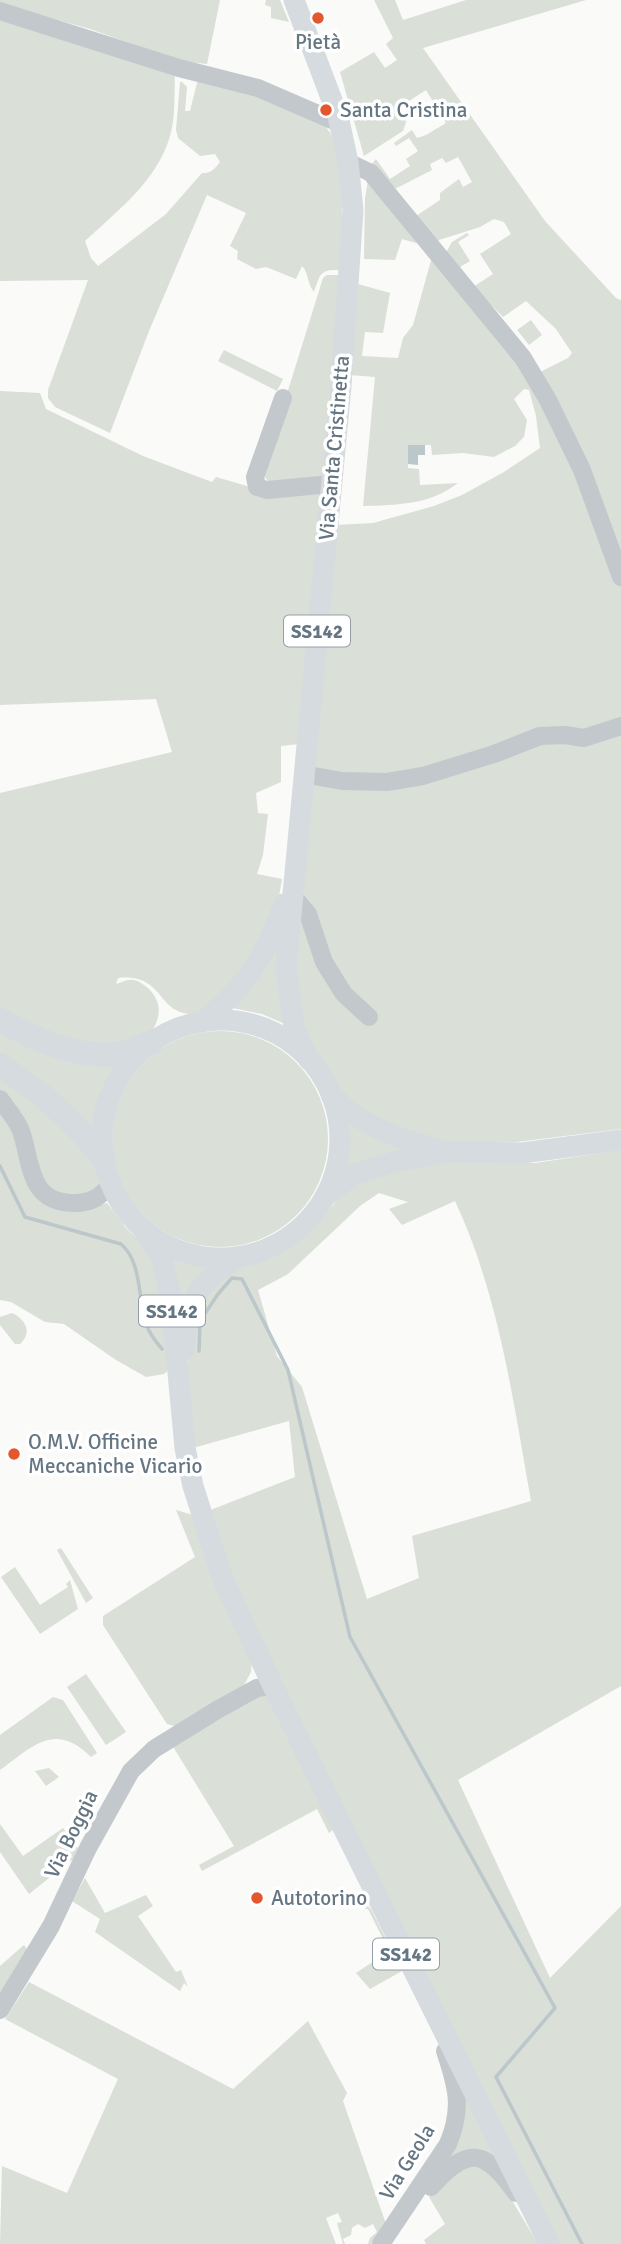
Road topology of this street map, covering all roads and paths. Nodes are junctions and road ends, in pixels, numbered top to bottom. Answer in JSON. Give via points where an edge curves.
{"nodes":[{"id":1,"x":294,"y":0,"type":"edge"},
{"id":2,"x":0,"y":11,"type":"edge"},
{"id":3,"x":339,"y":123,"type":"junction"},
{"id":4,"x":348,"y":162,"type":"junction"},
{"id":5,"x":283,"y":397,"type":"dead end"},
{"id":6,"x":331,"y":484,"type":"junction"},
{"id":7,"x":621,"y":577,"type":"edge"},
{"id":8,"x":621,"y":726,"type":"edge"},
{"id":9,"x":303,"y":774,"type":"junction"},
{"id":10,"x":293,"y":886,"type":"junction"},
{"id":11,"x":369,"y":1017,"type":"dead end"},
{"id":12,"x":0,"y":1020,"type":"edge"},
{"id":13,"x":202,"y":1022,"type":"junction"},
{"id":14,"x":152,"y":1042,"type":"junction"},
{"id":15,"x":309,"y":1059,"type":"junction"},
{"id":16,"x":0,"y":1065,"type":"edge"},
{"id":17,"x":331,"y":1095,"type":"junction"},
{"id":18,"x":0,"y":1099,"type":"edge"},
{"id":19,"x":621,"y":1140,"type":"edge"},
{"id":20,"x":446,"y":1152,"type":"junction"},
{"id":21,"x":104,"y":1159,"type":"junction"},
{"id":22,"x":111,"y":1184,"type":"junction"},
{"id":23,"x":324,"y":1198,"type":"junction"},
{"id":24,"x":142,"y":1228,"type":"junction"},
{"id":25,"x":240,"y":1256,"type":"junction"},
{"id":26,"x":180,"y":1401,"type":"junction"},
{"id":27,"x":261,"y":1662,"type":"junction"},
{"id":28,"x":273,"y":1686,"type":"junction"},
{"id":29,"x":217,"y":1710,"type":"junction"},
{"id":30,"x":424,"y":1990,"type":"junction"},
{"id":31,"x":0,"y":2010,"type":"edge"},
{"id":32,"x":538,"y":2223,"type":"junction"},
{"id":33,"x":385,"y":2239,"type":"edge"},
{"id":34,"x":549,"y":2244,"type":"edge"}],
"edges":[{"from":1,"to":3,"type":"main road","name":"Via Santa Cristinetta"},
{"from":2,"to":3,"type":"street","via":[[178,68],[258,88]]},
{"from":3,"to":4,"type":"main road","name":"Via Santa Cristinetta"},
{"from":4,"to":6,"type":"main road","name":"Via Santa Cristinetta","number":"SS142","via":[[354,210]]},
{"from":4,"to":7,"type":"street","via":[[371,173],[523,358],[582,470]]},
{"from":5,"to":6,"type":"street","via":[[255,477],[257,487]]},
{"from":6,"to":9,"type":"main road","name":"Via Santa Cristinetta","number":"SS142"},
{"from":8,"to":9,"type":"street","via":[[584,738],[540,736],[494,754],[387,782],[342,782]]},
{"from":9,"to":10,"type":"main road","name":"Via Santa Cristinetta","number":"SS142"},
{"from":10,"to":11,"type":"street","via":[[324,962],[344,994]]},
{"from":10,"to":13,"type":"main road","name":"Via Santa Cristinetta","number":"SS142","via":[[260,960],[243,984]]},
{"from":10,"to":15,"type":"main road","name":"Via Santa Cristinetta","number":"SS142","via":[[286,968],[294,1027]]},
{"from":12,"to":14,"type":"highway","via":[[78,1052],[121,1053]]},
{"from":13,"to":14,"type":"main road"},
{"from":13,"to":15,"type":"main road","via":[[241,1022],[268,1030]]},
{"from":14,"to":21,"type":"main road","via":[[132,1060],[112,1093],[104,1119]]},
{"from":15,"to":17,"type":"main road"},
{"from":16,"to":21,"type":"highway","via":[[42,1095]]},
{"from":17,"to":20,"type":"main road","via":[[370,1126]]},
{"from":17,"to":23,"type":"main road","via":[[339,1145],[335,1173]]},
{"from":18,"to":22,"type":"street","via":[[20,1129],[32,1178],[48,1196],[83,1202],[99,1198]]},
{"from":19,"to":20,"type":"main road","via":[[522,1153]]},
{"from":20,"to":23,"type":"main road","via":[[353,1175]]},
{"from":21,"to":22,"type":"main road"},
{"from":22,"to":24,"type":"main road"},
{"from":23,"to":25,"type":"main road","via":[[289,1236],[265,1250]]},
{"from":24,"to":25,"type":"main road","via":[[187,1253]]},
{"from":24,"to":26,"type":"main road","number":"SS142","via":[[162,1258],[171,1298]]},
{"from":25,"to":26,"type":"main road","number":"SS142","via":[[207,1279],[196,1297],[188,1318]]},
{"from":26,"to":27,"type":"main road","number":"SS142","via":[[192,1486],[205,1528]]},
{"from":27,"to":28,"type":"main road","number":"SS142"},
{"from":27,"to":29,"type":"street","name":"Via Boggia","via":[[249,1685]]},
{"from":28,"to":29,"type":"street","name":"Via Boggia","via":[[257,1688]]},
{"from":28,"to":30,"type":"main road","number":"SS142"},
{"from":29,"to":31,"type":"street","name":"Via Boggia","via":[[154,1749],[131,1771],[51,1926]]},
{"from":30,"to":32,"type":"main road","number":"SS142"},
{"from":30,"to":33,"type":"street","name":"Via Geola","via":[[454,2079],[457,2115],[448,2144]]},
{"from":32,"to":33,"type":"street","name":"Via Geola","via":[[493,2164],[471,2157],[448,2167]]},
{"from":32,"to":34,"type":"main road","number":"SS142"}]}
